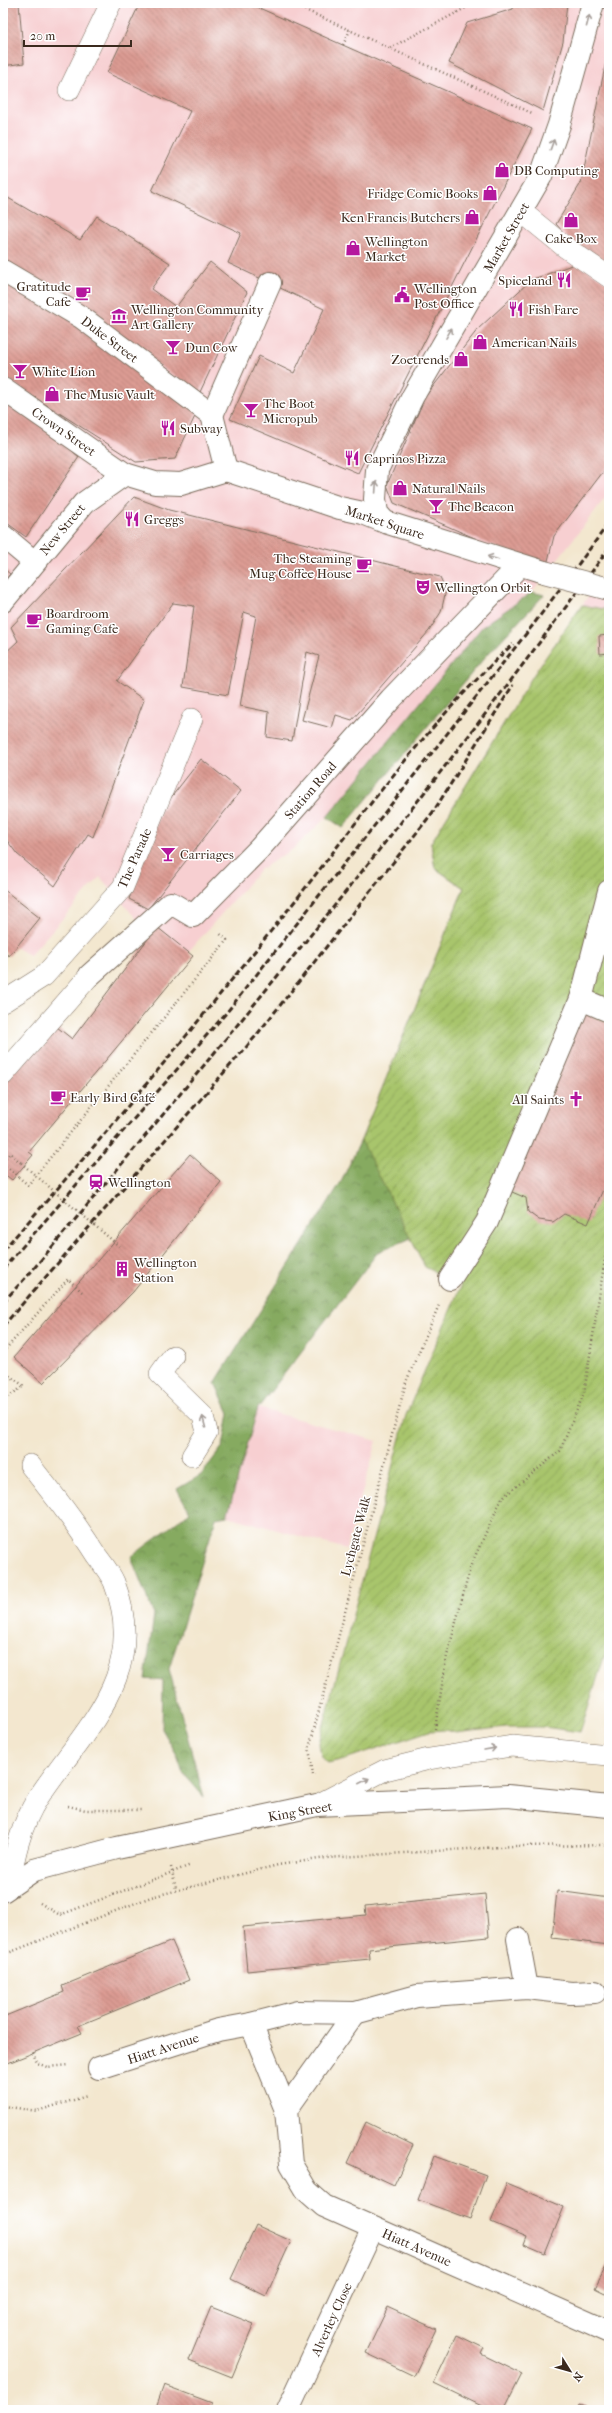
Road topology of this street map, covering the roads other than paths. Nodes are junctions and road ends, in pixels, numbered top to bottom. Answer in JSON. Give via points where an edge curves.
{"nodes":[{"id":1,"x":111,"y":3,"type":"edge"},
{"id":2,"x":593,"y":3,"type":"edge"},
{"id":3,"x":69,"y":90,"type":"dead end"},
{"id":4,"x":522,"y":212,"type":"junction"},
{"id":5,"x":3,"y":271,"type":"edge"},
{"id":6,"x":609,"y":277,"type":"edge"},
{"id":7,"x":270,"y":283,"type":"dead end"},
{"id":8,"x":3,"y":389,"type":"edge"},
{"id":9,"x":212,"y":415,"type":"junction"},
{"id":10,"x":226,"y":470,"type":"junction"},
{"id":11,"x":125,"y":474,"type":"junction"},
{"id":12,"x":385,"y":522,"type":"junction"},
{"id":13,"x":3,"y":536,"type":"edge"},
{"id":14,"x":34,"y":562,"type":"junction"},
{"id":15,"x":519,"y":566,"type":"junction"},
{"id":16,"x":609,"y":589,"type":"edge"},
{"id":17,"x":3,"y":601,"type":"edge"},
{"id":18,"x":192,"y":719,"type":"dead end"},
{"id":19,"x":609,"y":891,"type":"edge"},
{"id":20,"x":90,"y":975,"type":"joint"},
{"id":21,"x":581,"y":999,"type":"junction"},
{"id":22,"x":3,"y":1002,"type":"edge"},
{"id":23,"x":609,"y":1011,"type":"edge"},
{"id":24,"x":3,"y":1074,"type":"edge"},
{"id":25,"x":450,"y":1279,"type":"road end"},
{"id":26,"x":173,"y":1356,"type":"dead end"},
{"id":27,"x":192,"y":1456,"type":"dead end"},
{"id":28,"x":30,"y":1465,"type":"dead end"},
{"id":29,"x":609,"y":1755,"type":"edge"},
{"id":30,"x":317,"y":1805,"type":"junction"},
{"id":31,"x":609,"y":1806,"type":"edge"},
{"id":32,"x":5,"y":1886,"type":"edge"},
{"id":33,"x":518,"y":1939,"type":"dead end"},
{"id":34,"x":527,"y":1988,"type":"junction"},
{"id":35,"x":595,"y":1992,"type":"dead end"},
{"id":36,"x":355,"y":2013,"type":"junction"},
{"id":37,"x":251,"y":2024,"type":"junction"},
{"id":38,"x":99,"y":2068,"type":"road end"},
{"id":39,"x":286,"y":2110,"type":"junction"},
{"id":40,"x":373,"y":2228,"type":"junction"},
{"id":41,"x":609,"y":2332,"type":"edge"},
{"id":42,"x":288,"y":2410,"type":"edge"}],
"edges":[{"from":1,"to":3,"type":"lane"},
{"from":4,"to":2,"type":"street","name":"Market Street","one_way":true,"via":[[541,176],[559,125]]},
{"from":4,"to":6,"type":"lane","via":[[565,247]]},
{"from":12,"to":4,"type":"street","name":"Market Street","one_way":true,"via":[[377,513],[377,470],[413,396]]},
{"from":5,"to":9,"type":"street","name":"Duke Street","via":[[81,317]]},
{"from":7,"to":9,"type":"street"},
{"from":8,"to":11,"type":"street","name":"Crown Street"},
{"from":9,"to":10,"type":"street"},
{"from":10,"to":11,"type":"street","via":[[181,484],[155,483]]},
{"from":10,"to":12,"type":"street","name":"Market Square"},
{"from":11,"to":14,"type":"street","name":"New Street","via":[[84,503]]},
{"from":15,"to":12,"type":"street","name":"Market Square","one_way":true},
{"from":13,"to":14,"type":"street"},
{"from":14,"to":17,"type":"street","name":"New Street"},
{"from":15,"to":16,"type":"street","name":"Market Square","bridge":true},
{"from":15,"to":20,"type":"street","name":"Station Road","via":[[391,699],[259,849],[193,916],[171,903]]},
{"from":18,"to":22,"type":"lane","name":"The Parade","via":[[123,887],[44,976]]},
{"from":19,"to":21,"type":"street"},
{"from":20,"to":24,"type":"lane"},
{"from":21,"to":23,"type":"street"},
{"from":21,"to":25,"type":"street","via":[[487,1222]]},
{"from":27,"to":26,"type":"lane","one_way":true,"via":[[207,1432],[203,1416],[160,1374]]},
{"from":28,"to":32,"type":"lane","via":[[79,1529],[114,1581],[125,1620],[120,1672],[90,1729],[38,1799],[15,1851]]},
{"from":30,"to":29,"type":"lane","one_way":true,"via":[[386,1770],[429,1759],[512,1746]]},
{"from":30,"to":31,"type":"street","name":"King Street","via":[[508,1796]]},
{"from":30,"to":32,"type":"street","name":"King Street","via":[[117,1848],[34,1870]]},
{"from":33,"to":34,"type":"street"},
{"from":34,"to":35,"type":"street","name":"Hiatt Avenue","via":[[571,1994]]},
{"from":34,"to":36,"type":"street","name":"Hiatt Avenue","via":[[417,1996]]},
{"from":36,"to":37,"type":"street","name":"Hiatt Avenue","via":[[298,2012]]},
{"from":36,"to":39,"type":"street"},
{"from":37,"to":38,"type":"street","name":"Hiatt Avenue","via":[[218,2030]]},
{"from":37,"to":39,"type":"street","name":"Hiatt Avenue"},
{"from":39,"to":40,"type":"street","name":"Hiatt Avenue","via":[[291,2164],[307,2192],[324,2206]]},
{"from":40,"to":41,"type":"street","name":"Hiatt Avenue"},
{"from":40,"to":42,"type":"street","name":"Alverley Close"}]}
